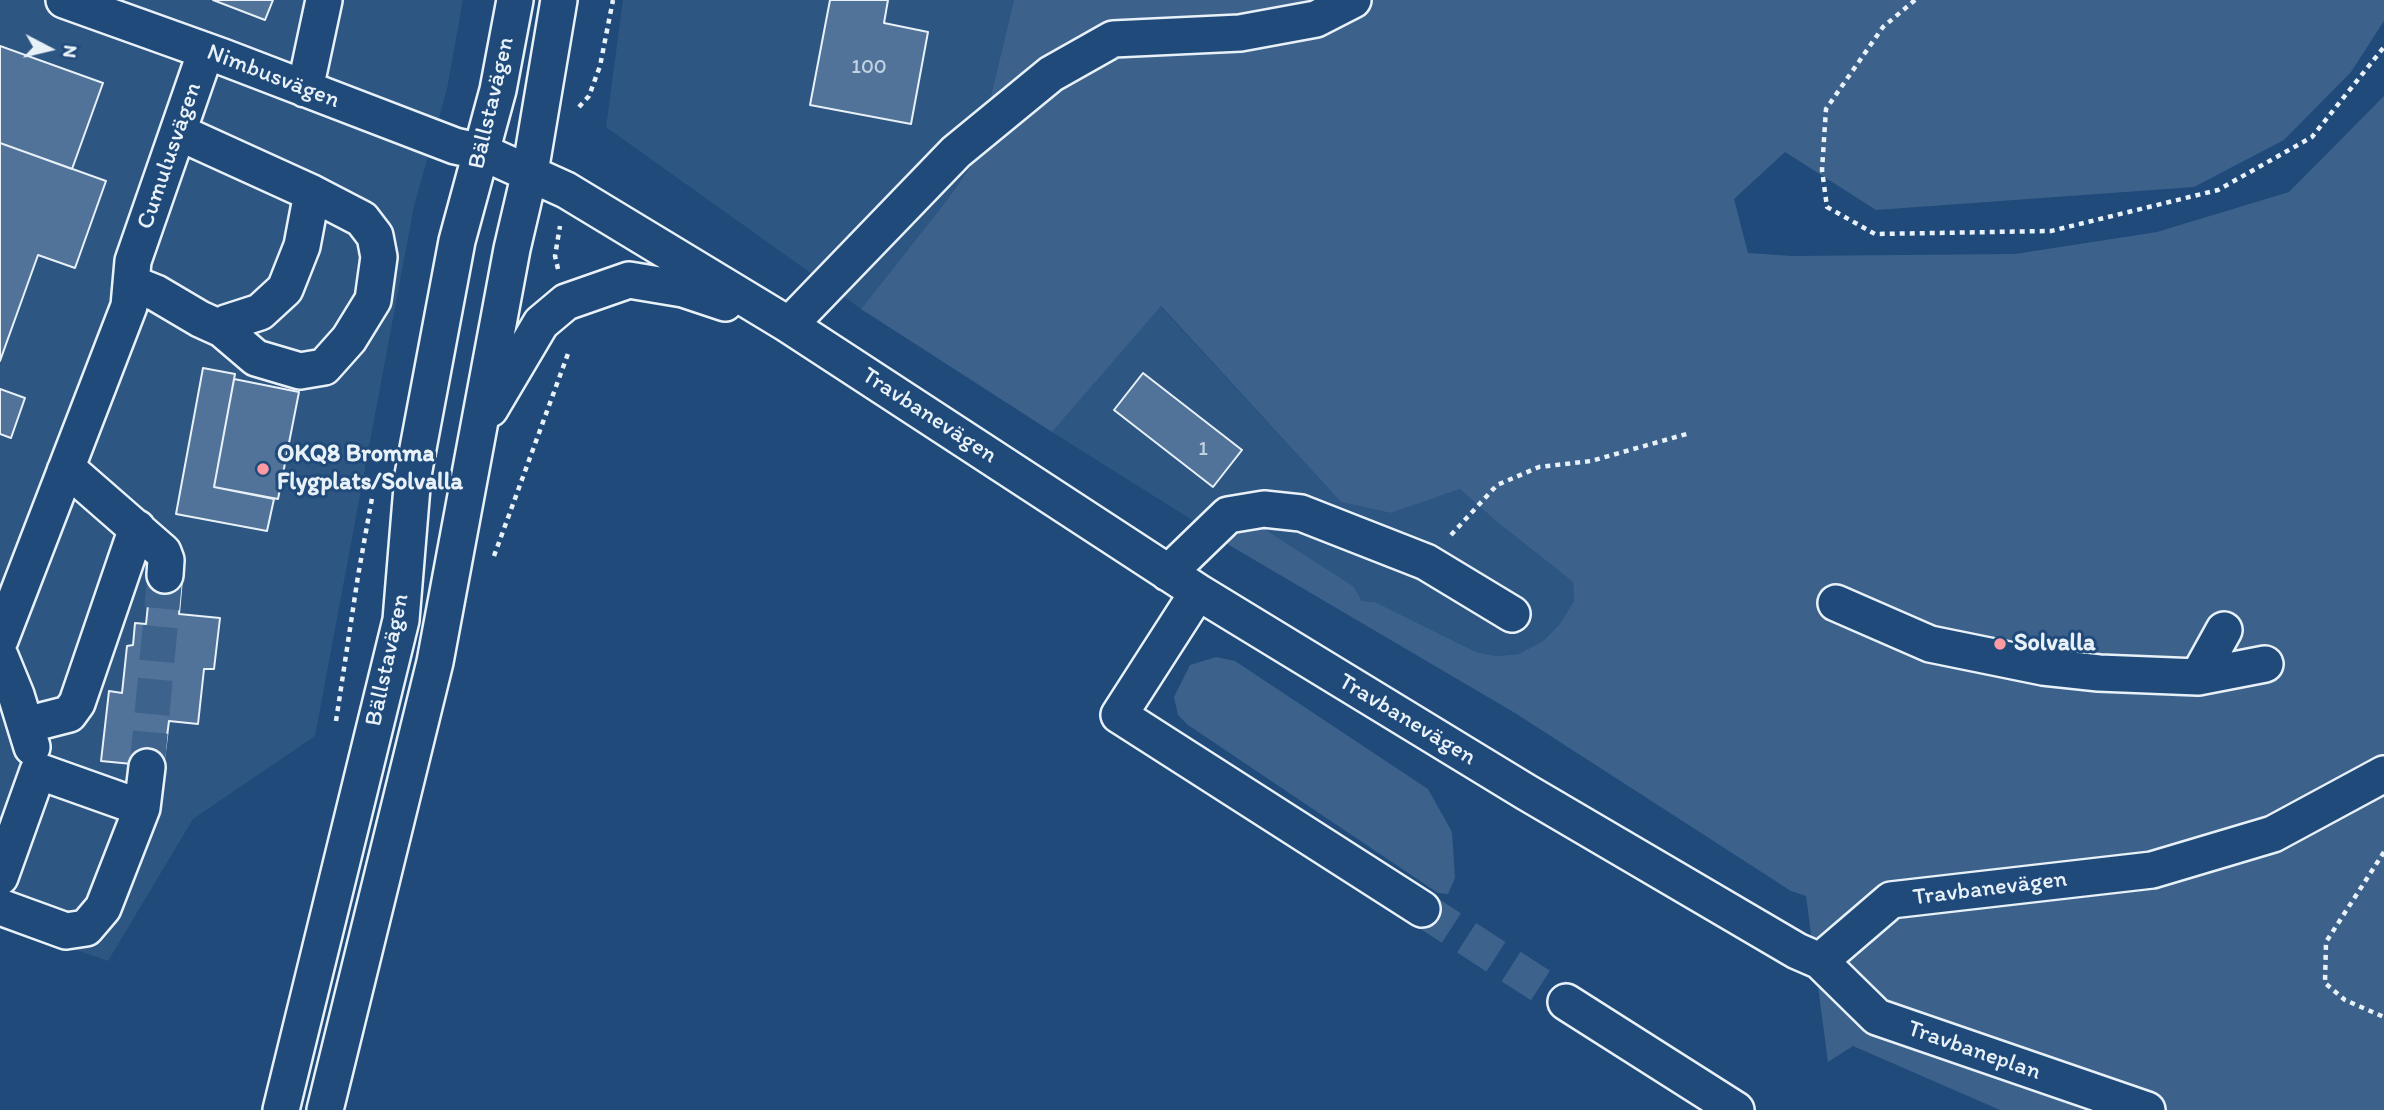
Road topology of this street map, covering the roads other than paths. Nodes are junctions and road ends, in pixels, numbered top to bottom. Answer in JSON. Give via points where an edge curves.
{"nodes":[{"id":1,"x":64,"y":0,"type":"edge"},
{"id":2,"x":324,"y":0,"type":"edge"},
{"id":3,"x":515,"y":0,"type":"edge"},
{"id":4,"x":559,"y":0,"type":"edge"},
{"id":5,"x":1353,"y":0,"type":"edge"},
{"id":6,"x":206,"y":51,"type":"junction"},
{"id":7,"x":305,"y":89,"type":"junction"},
{"id":8,"x":178,"y":132,"type":"junction"},
{"id":9,"x":482,"y":152,"type":"junction"},
{"id":10,"x":530,"y":172,"type":"junction"},
{"id":11,"x":312,"y":192,"type":"junction"},
{"id":12,"x":132,"y":272,"type":"junction"},
{"id":13,"x":789,"y":325,"type":"junction"},
{"id":14,"x":222,"y":329,"type":"junction"},
{"id":15,"x":479,"y":426,"type":"junction"},
{"id":16,"x":65,"y":471,"type":"junction"},
{"id":17,"x":137,"y":528,"type":"junction"},
{"id":18,"x":1168,"y":573,"type":"junction"},
{"id":19,"x":165,"y":575,"type":"tunnel mouth"},
{"id":20,"x":1198,"y":592,"type":"junction"},
{"id":21,"x":1836,"y":603,"type":"dead end"},
{"id":22,"x":1512,"y":614,"type":"dead end"},
{"id":23,"x":2224,"y":630,"type":"dead end"},
{"id":24,"x":0,"y":640,"type":"edge"},
{"id":25,"x":0,"y":656,"type":"edge"},
{"id":26,"x":2264,"y":664,"type":"dead end"},
{"id":27,"x":2199,"y":677,"type":"junction"},
{"id":28,"x":26,"y":725,"type":"junction"},
{"id":29,"x":147,"y":767,"type":"tunnel mouth"},
{"id":30,"x":38,"y":771,"type":"junction"},
{"id":31,"x":2384,"y":775,"type":"edge"},
{"id":32,"x":142,"y":808,"type":"junction"},
{"id":33,"x":0,"y":877,"type":"edge"},
{"id":34,"x":0,"y":907,"type":"edge"},
{"id":35,"x":1422,"y":909,"type":"tunnel mouth"},
{"id":36,"x":1808,"y":956,"type":"junction"},
{"id":37,"x":1566,"y":1002,"type":"tunnel mouth"},
{"id":38,"x":281,"y":1110,"type":"edge"},
{"id":39,"x":325,"y":1110,"type":"edge"},
{"id":40,"x":1736,"y":1110,"type":"edge"},
{"id":41,"x":2147,"y":1110,"type":"edge"}],
"edges":[{"from":1,"to":6,"type":"street","name":"Nimbusvägen"},
{"from":2,"to":7,"type":"street"},
{"from":3,"to":9,"type":"street","name":"Bällstavägen"},
{"from":4,"to":10,"type":"street","name":"Bällstavägen"},
{"from":5,"to":13,"type":"street","via":[[1316,19],[1240,33],[1113,39],[1051,74],[956,152]]},
{"from":6,"to":7,"type":"street","name":"Nimbusvägen"},
{"from":6,"to":8,"type":"street","name":"Cumulusvägen"},
{"from":7,"to":9,"type":"street","name":"Nimbusvägen"},
{"from":8,"to":11,"type":"street"},
{"from":8,"to":12,"type":"street","name":"Cumulusvägen"},
{"from":9,"to":10,"type":"street","name":"Travbanevägen"},
{"from":9,"to":38,"type":"street","name":"Bällstavägen","via":[[457,241],[413,475],[401,620]]},
{"from":10,"to":13,"type":"street","name":"Travbanevägen"},
{"from":10,"to":15,"type":"street","name":"Bällstavägen"},
{"from":11,"to":14,"type":"street","via":[[302,246],[285,289],[260,312],[226,323]]},
{"from":11,"to":14,"type":"street","via":[[362,219],[375,236],[379,257],[373,300],[349,339],[324,366],[300,371],[256,358]]},
{"from":12,"to":14,"type":"street","via":[[156,293]]},
{"from":12,"to":16,"type":"street","name":"Cumulusvägen","via":[[129,306]]},
{"from":13,"to":15,"type":"street","via":[[683,289],[629,280],[566,302],[541,323]]},
{"from":13,"to":18,"type":"street","name":"Travbanevägen"},
{"from":15,"to":39,"type":"street","name":"Bällstavägen","via":[[435,662]]},
{"from":16,"to":17,"type":"street"},
{"from":16,"to":24,"type":"street","name":"Cumulusvägen"},
{"from":17,"to":19,"type":"street","via":[[163,552]]},
{"from":17,"to":28,"type":"street","via":[[77,703],[69,714]]},
{"from":18,"to":20,"type":"street","name":"Travbanevägen"},
{"from":18,"to":22,"type":"street","via":[[1227,515],[1264,509],[1301,513],[1426,562]]},
{"from":20,"to":35,"type":"street","via":[[1119,715]]},
{"from":20,"to":36,"type":"street","name":"Travbanevägen","via":[[1526,792]]},
{"from":21,"to":27,"type":"street","via":[[1930,644],[1991,658],[2099,673]]},
{"from":23,"to":27,"type":"street"},
{"from":25,"to":28,"type":"street"},
{"from":26,"to":27,"type":"street"},
{"from":28,"to":30,"type":"street"},
{"from":29,"to":32,"type":"street"},
{"from":30,"to":32,"type":"street"},
{"from":30,"to":33,"type":"street"},
{"from":31,"to":36,"type":"street","name":"Travbanevägen","via":[[2273,834],[2152,870],[1891,900]]},
{"from":32,"to":34,"type":"street","via":[[103,908],[86,928],[66,931]]},
{"from":36,"to":41,"type":"street","name":"Travbaneplan","via":[[1877,1017]]},
{"from":37,"to":40,"type":"street"}]}
